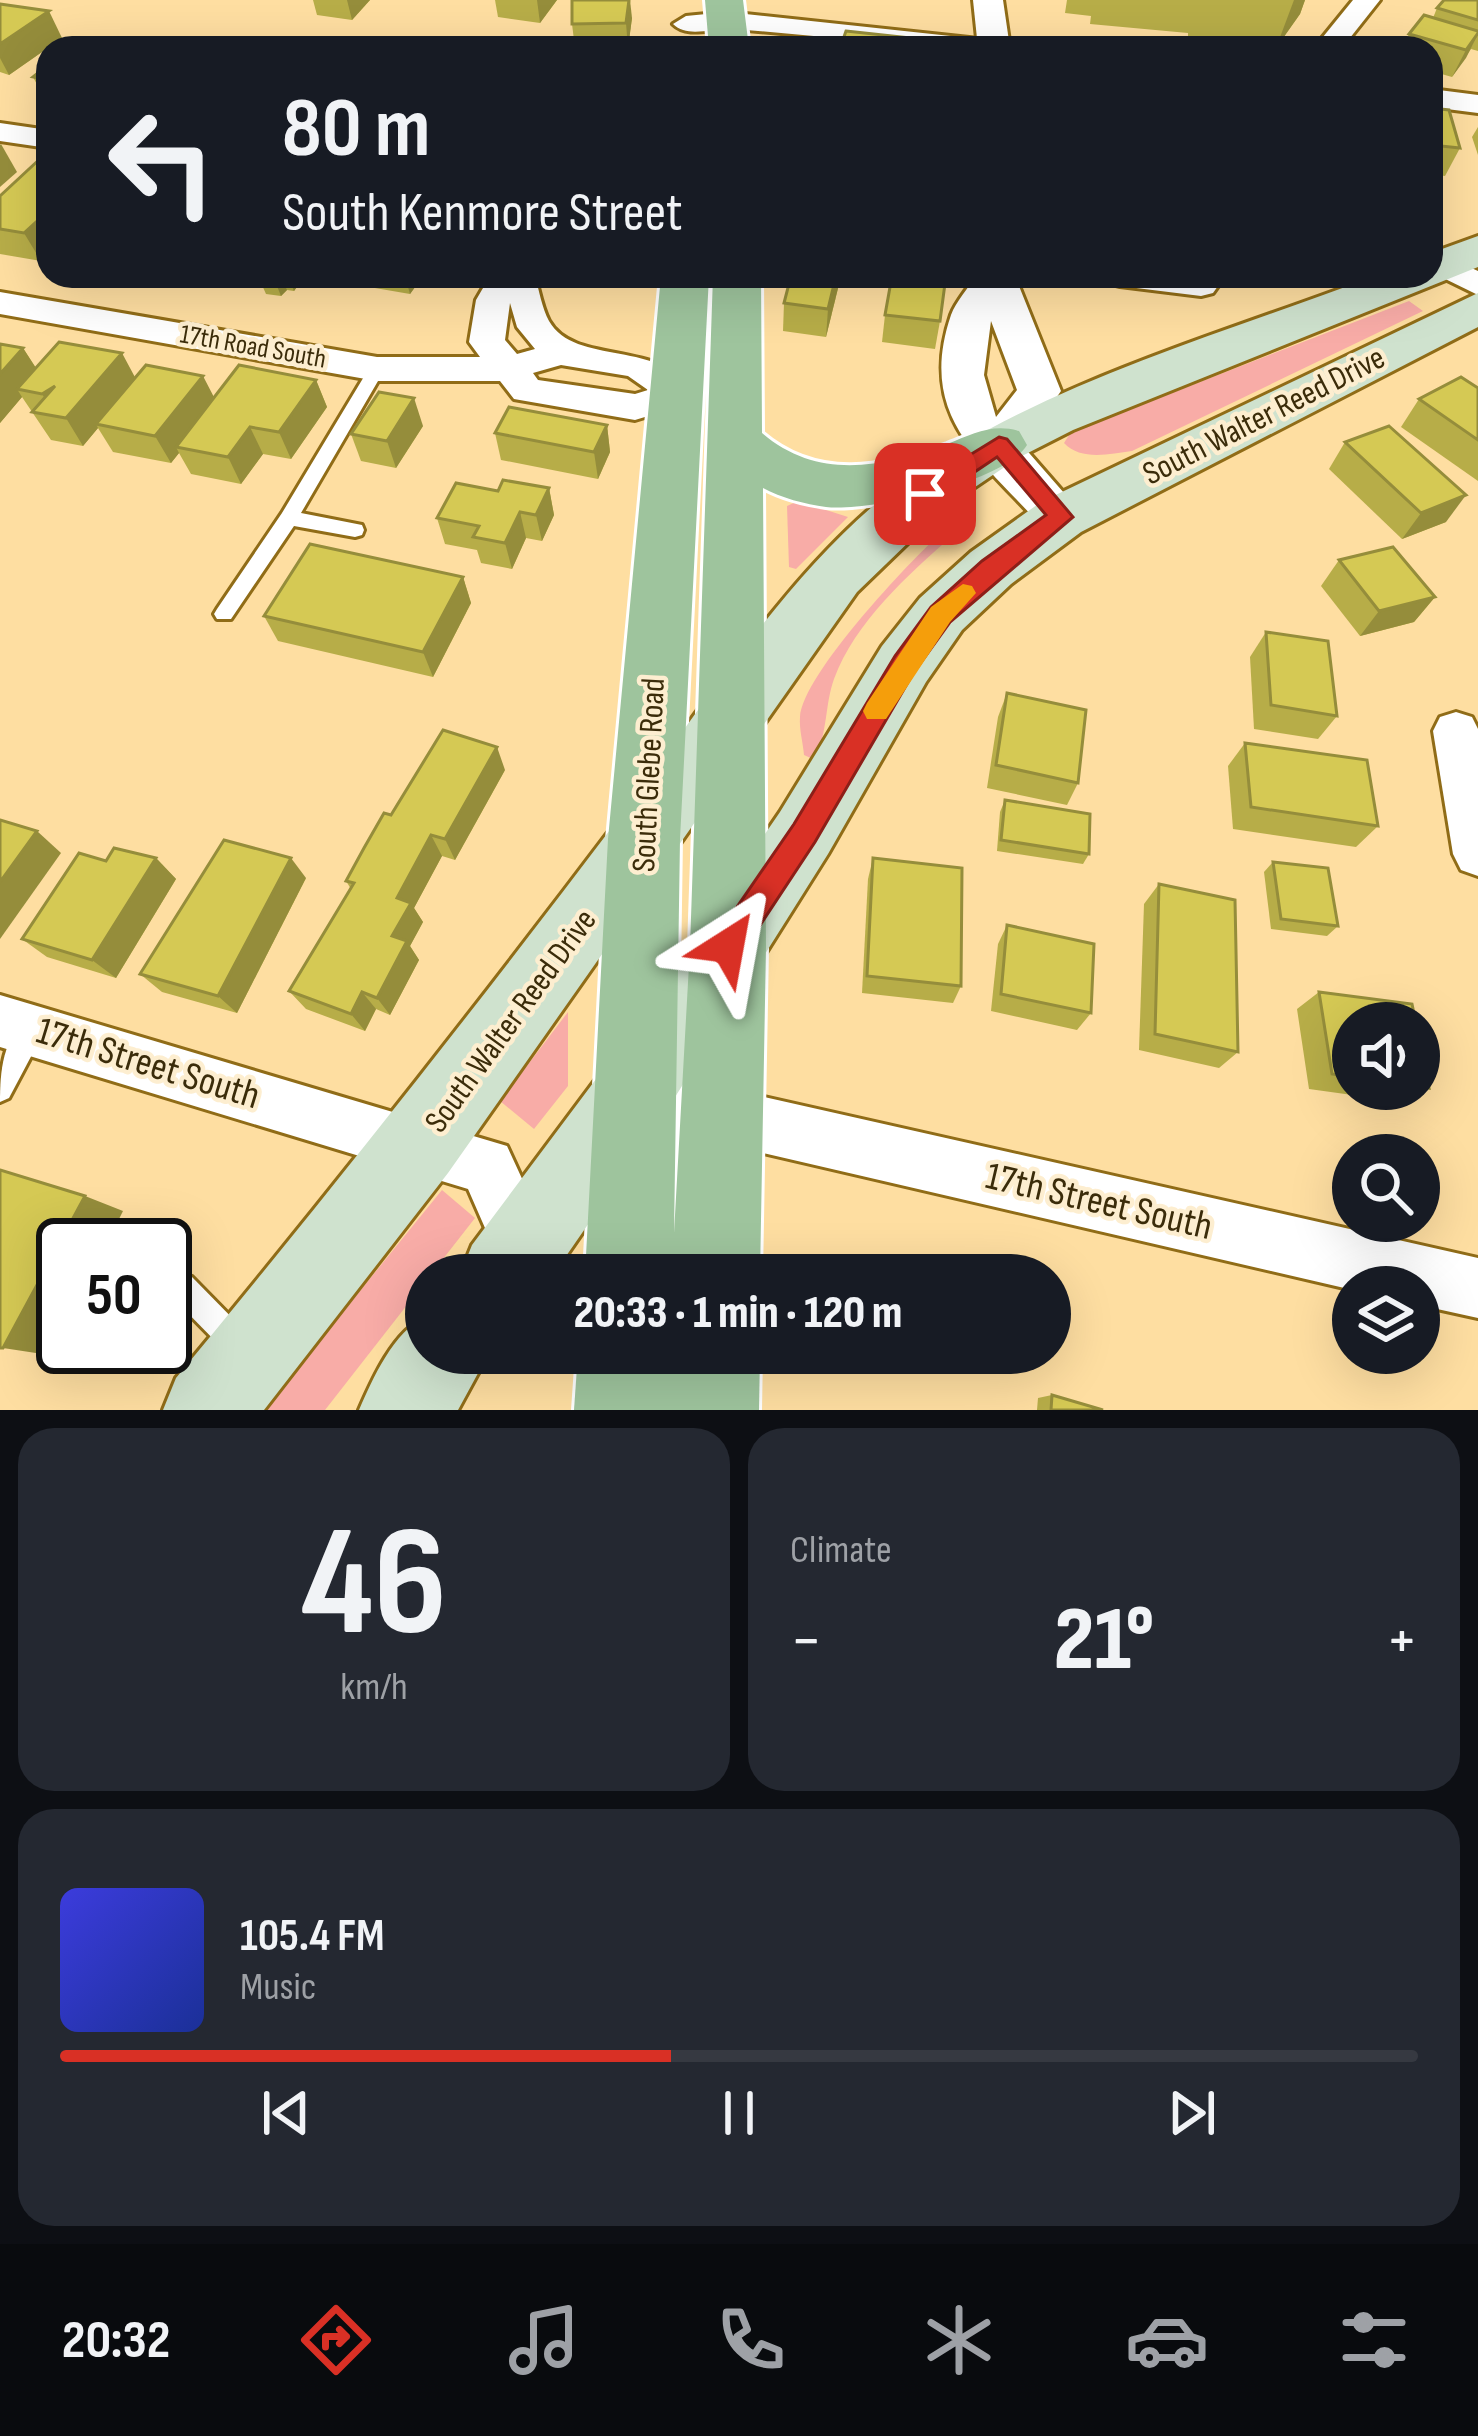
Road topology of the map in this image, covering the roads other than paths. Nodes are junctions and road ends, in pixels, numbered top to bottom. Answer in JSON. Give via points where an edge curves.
{"nodes":[{"id":1,"x":988,"y":0,"type":"edge"},
{"id":2,"x":1367,"y":0,"type":"edge"},
{"id":3,"x":727,"y":23,"type":"edge"},
{"id":4,"x":686,"y":24,"type":"edge"},
{"id":5,"x":864,"y":36,"type":"edge"},
{"id":6,"x":990,"y":36,"type":"edge"},
{"id":7,"x":1338,"y":36,"type":"edge"},
{"id":8,"x":1443,"y":100,"type":"edge"},
{"id":9,"x":1478,"y":104,"type":"edge"},
{"id":10,"x":0,"y":132,"type":"edge"},
{"id":11,"x":36,"y":138,"type":"edge"},
{"id":12,"x":500,"y":288,"type":"edge"},
{"id":13,"x":522,"y":288,"type":"edge"},
{"id":14,"x":688,"y":288,"type":"edge"},
{"id":15,"x":735,"y":288,"type":"edge"},
{"id":16,"x":988,"y":288,"type":"edge"},
{"id":17,"x":999,"y":288,"type":"edge"},
{"id":18,"x":1400,"y":288,"type":"edge"},
{"id":19,"x":0,"y":303,"type":"edge"},
{"id":20,"x":1478,"y":308,"type":"edge"},
{"id":21,"x":560,"y":353,"type":"junction"},
{"id":22,"x":377,"y":369,"type":"junction"},
{"id":23,"x":508,"y":369,"type":"junction"},
{"id":24,"x":714,"y":410,"type":"junction"},
{"id":25,"x":999,"y":445,"type":"junction"},
{"id":26,"x":1061,"y":517,"type":"junction"},
{"id":27,"x":289,"y":518,"type":"junction"},
{"id":28,"x":355,"y":530,"type":"dead end"},
{"id":29,"x":224,"y":614,"type":"dead end"},
{"id":30,"x":728,"y":725,"type":"junction"},
{"id":31,"x":1456,"y":731,"type":"dead end"},
{"id":32,"x":644,"y":839,"type":"junction"},
{"id":33,"x":1478,"y":854,"type":"edge"},
{"id":34,"x":728,"y":946,"type":"junction"},
{"id":35,"x":16,"y":1025,"type":"edge"},
{"id":36,"x":638,"y":1086,"type":"junction"},
{"id":37,"x":0,"y":1089,"type":"edge"},
{"id":38,"x":720,"y":1115,"type":"junction"},
{"id":39,"x":420,"y":1145,"type":"junction"},
{"id":40,"x":510,"y":1254,"type":"edge"},
{"id":41,"x":516,"y":1254,"type":"edge"},
{"id":42,"x":629,"y":1254,"type":"edge"},
{"id":43,"x":717,"y":1254,"type":"edge"},
{"id":44,"x":1478,"y":1288,"type":"edge"},
{"id":45,"x":192,"y":1308,"type":"edge"},
{"id":46,"x":430,"y":1374,"type":"edge"},
{"id":47,"x":623,"y":1374,"type":"edge"},
{"id":48,"x":713,"y":1374,"type":"edge"},
{"id":49,"x":229,"y":1384,"type":"edge"},
{"id":50,"x":404,"y":1410,"type":"edge"},
{"id":51,"x":621,"y":1410,"type":"edge"},
{"id":52,"x":712,"y":1410,"type":"edge"}],
"edges":[{"from":1,"to":6,"type":"street"},
{"from":2,"to":7,"type":"street"},
{"from":3,"to":4,"type":"street"},
{"from":3,"to":5,"type":"street"},
{"from":8,"to":9,"type":"street"},
{"from":10,"to":11,"type":"street"},
{"from":12,"to":23,"type":"street","via":[[487,341]]},
{"from":13,"to":21,"type":"street","via":[[534,327]]},
{"from":14,"to":24,"type":"main road","name":"South Glebe Road"},
{"from":15,"to":24,"type":"main road","name":"South Glebe Road"},
{"from":16,"to":25,"type":"street","via":[[972,313],[962,375],[970,417]]},
{"from":17,"to":25,"type":"street","via":[[1039,391]]},
{"from":18,"to":25,"type":"main road","name":"South Walter Reed Drive"},
{"from":19,"to":22,"type":"street","name":"17th Road South"},
{"from":20,"to":26,"type":"main road","name":"South Walter Reed Drive"},
{"from":21,"to":23,"type":"street","name":"17th Road South"},
{"from":21,"to":24,"type":"street","name":"17th Road South","via":[[638,366]]},
{"from":22,"to":23,"type":"street","name":"17th Road South"},
{"from":22,"to":27,"type":"lane"},
{"from":23,"to":24,"type":"street","name":"17th Road South","via":[[527,390]]},
{"from":24,"to":25,"type":"main road","via":[[753,460],[808,484],[866,487],[917,478]]},
{"from":24,"to":30,"type":"main road","name":"South Glebe Road"},
{"from":24,"to":32,"type":"main road","name":"South Glebe Road","via":[[661,569]]},
{"from":25,"to":26,"type":"street"},
{"from":25,"to":30,"type":"main road","name":"South Walter Reed Drive","via":[[925,494],[836,577]]},
{"from":26,"to":34,"type":"main road","name":"South Walter Reed Drive","via":[[940,614]]},
{"from":27,"to":28,"type":"lane"},
{"from":27,"to":29,"type":"lane"},
{"from":30,"to":32,"type":"main road","name":"South Walter Reed Drive"},
{"from":30,"to":34,"type":"main road","name":"South Glebe Road"},
{"from":31,"to":33,"type":"street"},
{"from":32,"to":36,"type":"main road","name":"South Glebe Road"},
{"from":32,"to":39,"type":"main road","name":"South Walter Reed Drive"},
{"from":34,"to":36,"type":"main road","name":"South Walter Reed Drive"},
{"from":34,"to":38,"type":"main road","name":"South Glebe Road"},
{"from":35,"to":37,"type":"lane"},
{"from":35,"to":39,"type":"street","name":"17th Street South"},
{"from":36,"to":38,"type":"main road"},
{"from":36,"to":41,"type":"main road","name":"South Walter Reed Drive"},
{"from":36,"to":42,"type":"main road","name":"South Glebe Road"},
{"from":38,"to":43,"type":"main road","name":"South Glebe Road"},
{"from":38,"to":44,"type":"street","name":"17th Street South"},
{"from":39,"to":40,"type":"street","name":"17th Street South","via":[[487,1166]]},
{"from":39,"to":49,"type":"main road","name":"South Walter Reed Drive"},
{"from":45,"to":49,"type":"lane"},
{"from":46,"to":50,"type":"main road"},
{"from":47,"to":51,"type":"main road"},
{"from":48,"to":52,"type":"main road"}]}
